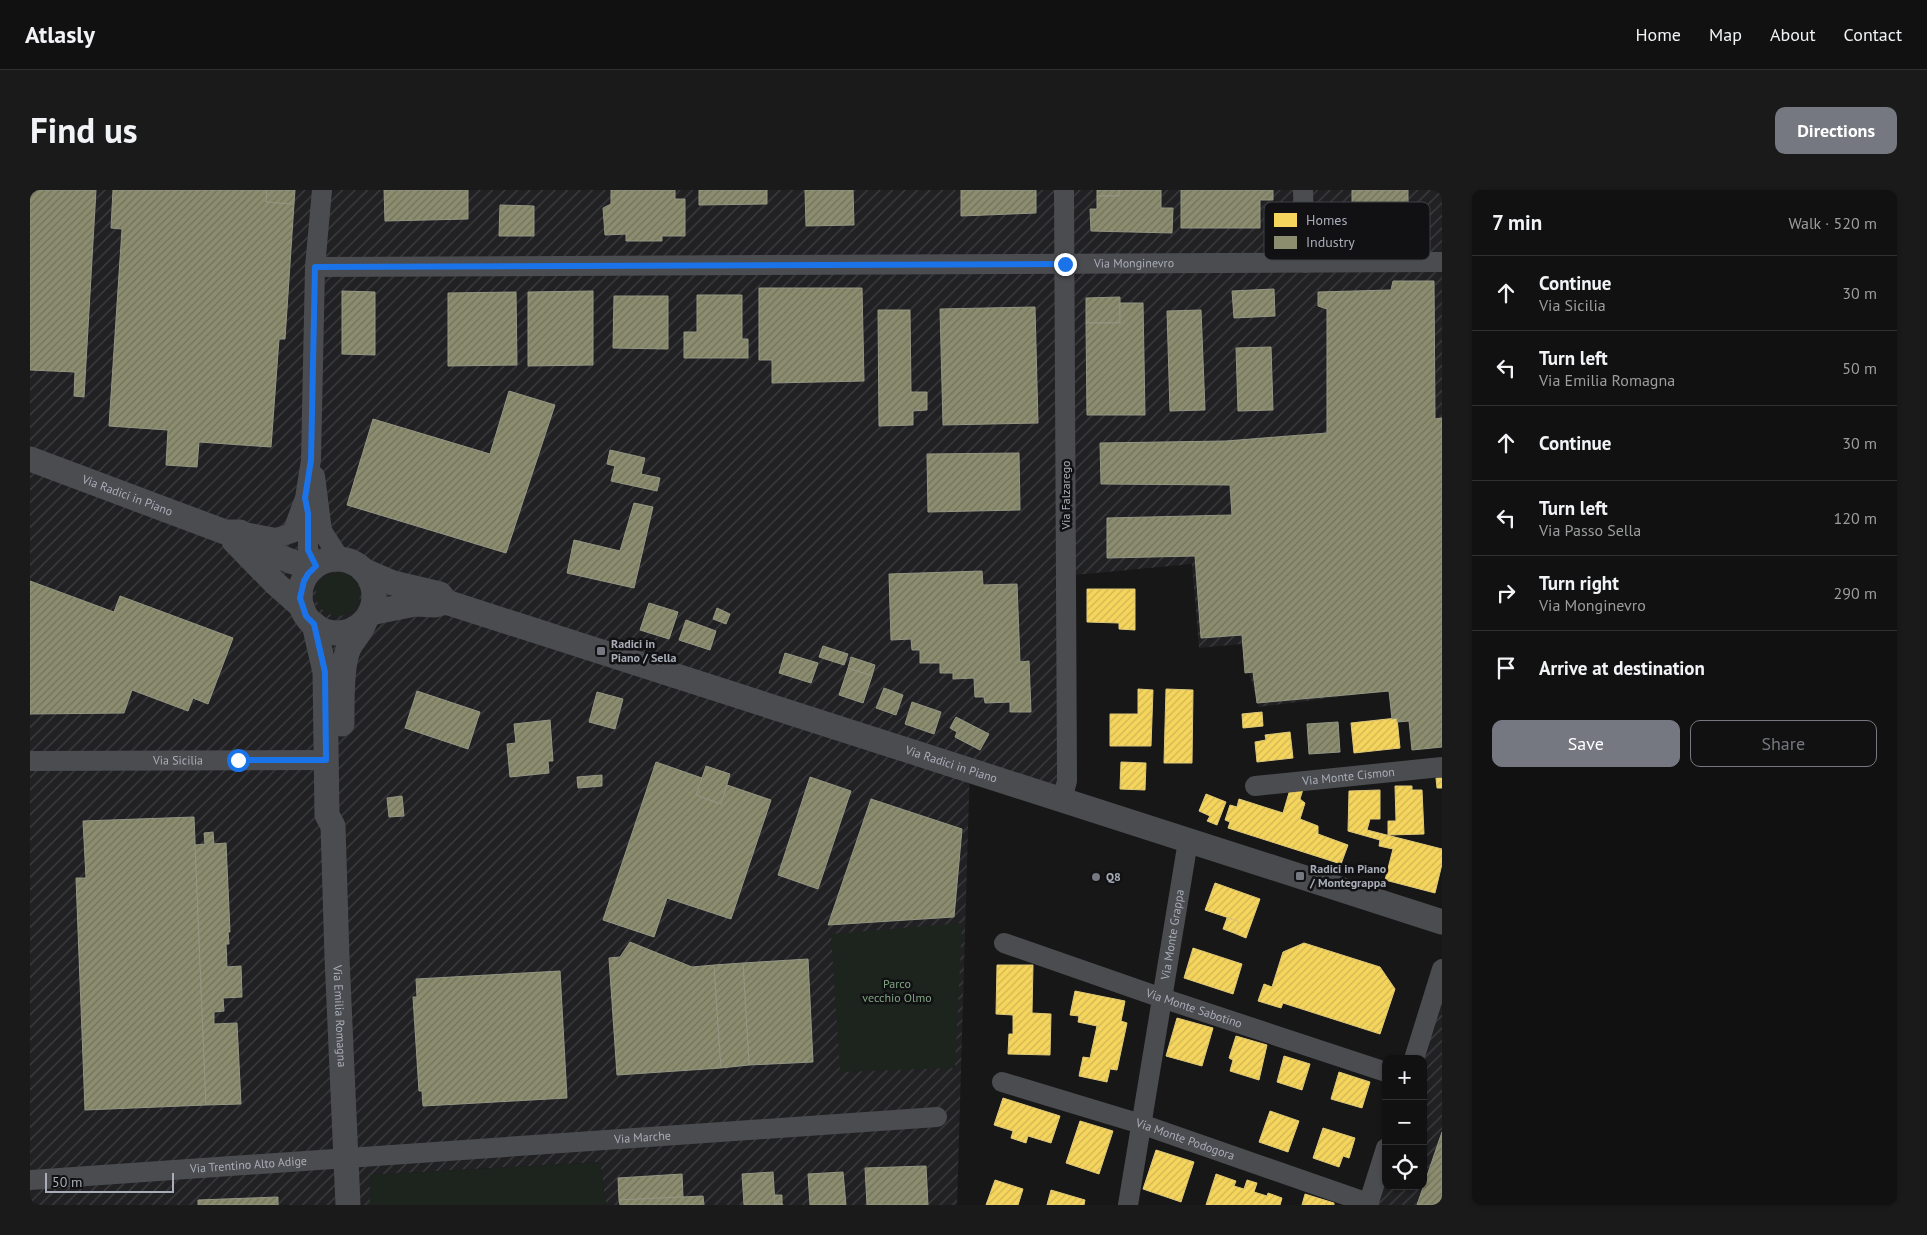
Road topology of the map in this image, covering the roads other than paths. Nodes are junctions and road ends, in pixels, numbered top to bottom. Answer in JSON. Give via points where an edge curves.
{"nodes":[{"id":1,"x":322,"y":190,"type":"edge"},
{"id":2,"x":1064,"y":190,"type":"edge"},
{"id":3,"x":1305,"y":260,"type":"edge"},
{"id":4,"x":1442,"y":262,"type":"edge"},
{"id":5,"x":1305,"y":263,"type":"junction"},
{"id":6,"x":1065,"y":264,"type":"junction"},
{"id":7,"x":315,"y":267,"type":"junction"},
{"id":8,"x":30,"y":459,"type":"edge"},
{"id":9,"x":311,"y":460,"type":"junction"},
{"id":10,"x":305,"y":498,"type":"junction"},
{"id":11,"x":232,"y":532,"type":"junction"},
{"id":12,"x":340,"y":559,"type":"junction"},
{"id":13,"x":314,"y":567,"type":"junction"},
{"id":14,"x":365,"y":571,"type":"junction"},
{"id":15,"x":446,"y":602,"type":"junction"},
{"id":16,"x":308,"y":615,"type":"junction"},
{"id":17,"x":368,"y":617,"type":"junction"},
{"id":18,"x":326,"y":760,"type":"junction"},
{"id":19,"x":30,"y":761,"type":"edge"},
{"id":20,"x":1442,"y":767,"type":"edge"},
{"id":21,"x":1255,"y":786,"type":"dead end"},
{"id":22,"x":1062,"y":800,"type":"junction"},
{"id":23,"x":333,"y":826,"type":"junction"},
{"id":24,"x":1188,"y":841,"type":"junction"},
{"id":25,"x":1442,"y":922,"type":"edge"},
{"id":26,"x":1004,"y":943,"type":"dead end"},
{"id":27,"x":1442,"y":969,"type":"edge"},
{"id":28,"x":1162,"y":998,"type":"junction"},
{"id":29,"x":1415,"y":1055,"type":"edge"},
{"id":30,"x":1382,"y":1071,"type":"edge"},
{"id":31,"x":1002,"y":1082,"type":"dead end"},
{"id":32,"x":937,"y":1117,"type":"dead end"},
{"id":33,"x":1142,"y":1124,"type":"junction"},
{"id":34,"x":347,"y":1159,"type":"junction"},
{"id":35,"x":1382,"y":1160,"type":"edge"},
{"id":36,"x":30,"y":1180,"type":"edge"},
{"id":37,"x":1368,"y":1204,"type":"edge"},
{"id":38,"x":348,"y":1205,"type":"edge"},
{"id":39,"x":1128,"y":1205,"type":"edge"}],
"edges":[{"from":1,"to":7,"type":"street"},
{"from":2,"to":6,"type":"street","name":"Via Falzarego"},
{"from":3,"to":5,"type":"street"},
{"from":4,"to":5,"type":"street","name":"Via Monginevro"},
{"from":5,"to":6,"type":"street","name":"Via Monginevro"},
{"from":6,"to":7,"type":"street","name":"Via Monginevro"},
{"from":6,"to":22,"type":"street","name":"Via Falzarego","via":[[1067,781]]},
{"from":7,"to":9,"type":"street"},
{"from":8,"to":11,"type":"street","name":"Via Radici in Piano"},
{"from":9,"to":10,"type":"street"},
{"from":9,"to":12,"type":"street","via":[[322,531]]},
{"from":10,"to":11,"type":"street","via":[[292,534],[276,538]]},
{"from":10,"to":13,"type":"street","via":[[308,550]]},
{"from":11,"to":13,"type":"street","via":[[290,561]]},
{"from":11,"to":16,"type":"street","via":[[276,584]]},
{"from":12,"to":13,"type":"street"},
{"from":12,"to":14,"type":"street"},
{"from":13,"to":16,"type":"street","via":[[301,589]]},
{"from":14,"to":15,"type":"street","via":[[393,583],[440,594]]},
{"from":14,"to":17,"type":"street","via":[[374,592],[374,603]]},
{"from":15,"to":17,"type":"street","via":[[415,604]]},
{"from":15,"to":22,"type":"street","name":"Via Radici in Piano"},
{"from":16,"to":17,"type":"street","via":[[323,630],[334,633],[356,628]]},
{"from":16,"to":18,"type":"street","name":"Via Emilia Romagna","via":[[325,672]]},
{"from":17,"to":23,"type":"street","name":"Via Emilia Romagna","via":[[348,649],[343,695],[343,782],[340,817]]},
{"from":18,"to":19,"type":"street","name":"Via Sicilia"},
{"from":18,"to":23,"type":"street","name":"Via Emilia Romagna","via":[[327,815]]},
{"from":20,"to":21,"type":"street","name":"Via Monte Cismon"},
{"from":22,"to":24,"type":"street","name":"Via Radici in Piano"},
{"from":23,"to":34,"type":"street","name":"Via Emilia Romagna"},
{"from":24,"to":25,"type":"street","name":"Via Radici in Piano"},
{"from":24,"to":28,"type":"street","name":"Via Monte Grappa"},
{"from":26,"to":28,"type":"street","name":"Via Monte Sabotino"},
{"from":27,"to":29,"type":"street"},
{"from":28,"to":30,"type":"street","name":"Via Monte Sabotino"},
{"from":28,"to":33,"type":"street","name":"Via Monte Grappa"},
{"from":31,"to":33,"type":"street","name":"Via Monte Podogora"},
{"from":32,"to":34,"type":"street","name":"Via Marche"},
{"from":33,"to":37,"type":"street","name":"Via Monte Podogora"},
{"from":33,"to":39,"type":"street","name":"Via Monte Grappa"},
{"from":34,"to":36,"type":"street","name":"Via Trentino Alto Adige"},
{"from":34,"to":38,"type":"street","name":"Via Emilia Romagna"},
{"from":35,"to":37,"type":"street"}]}
